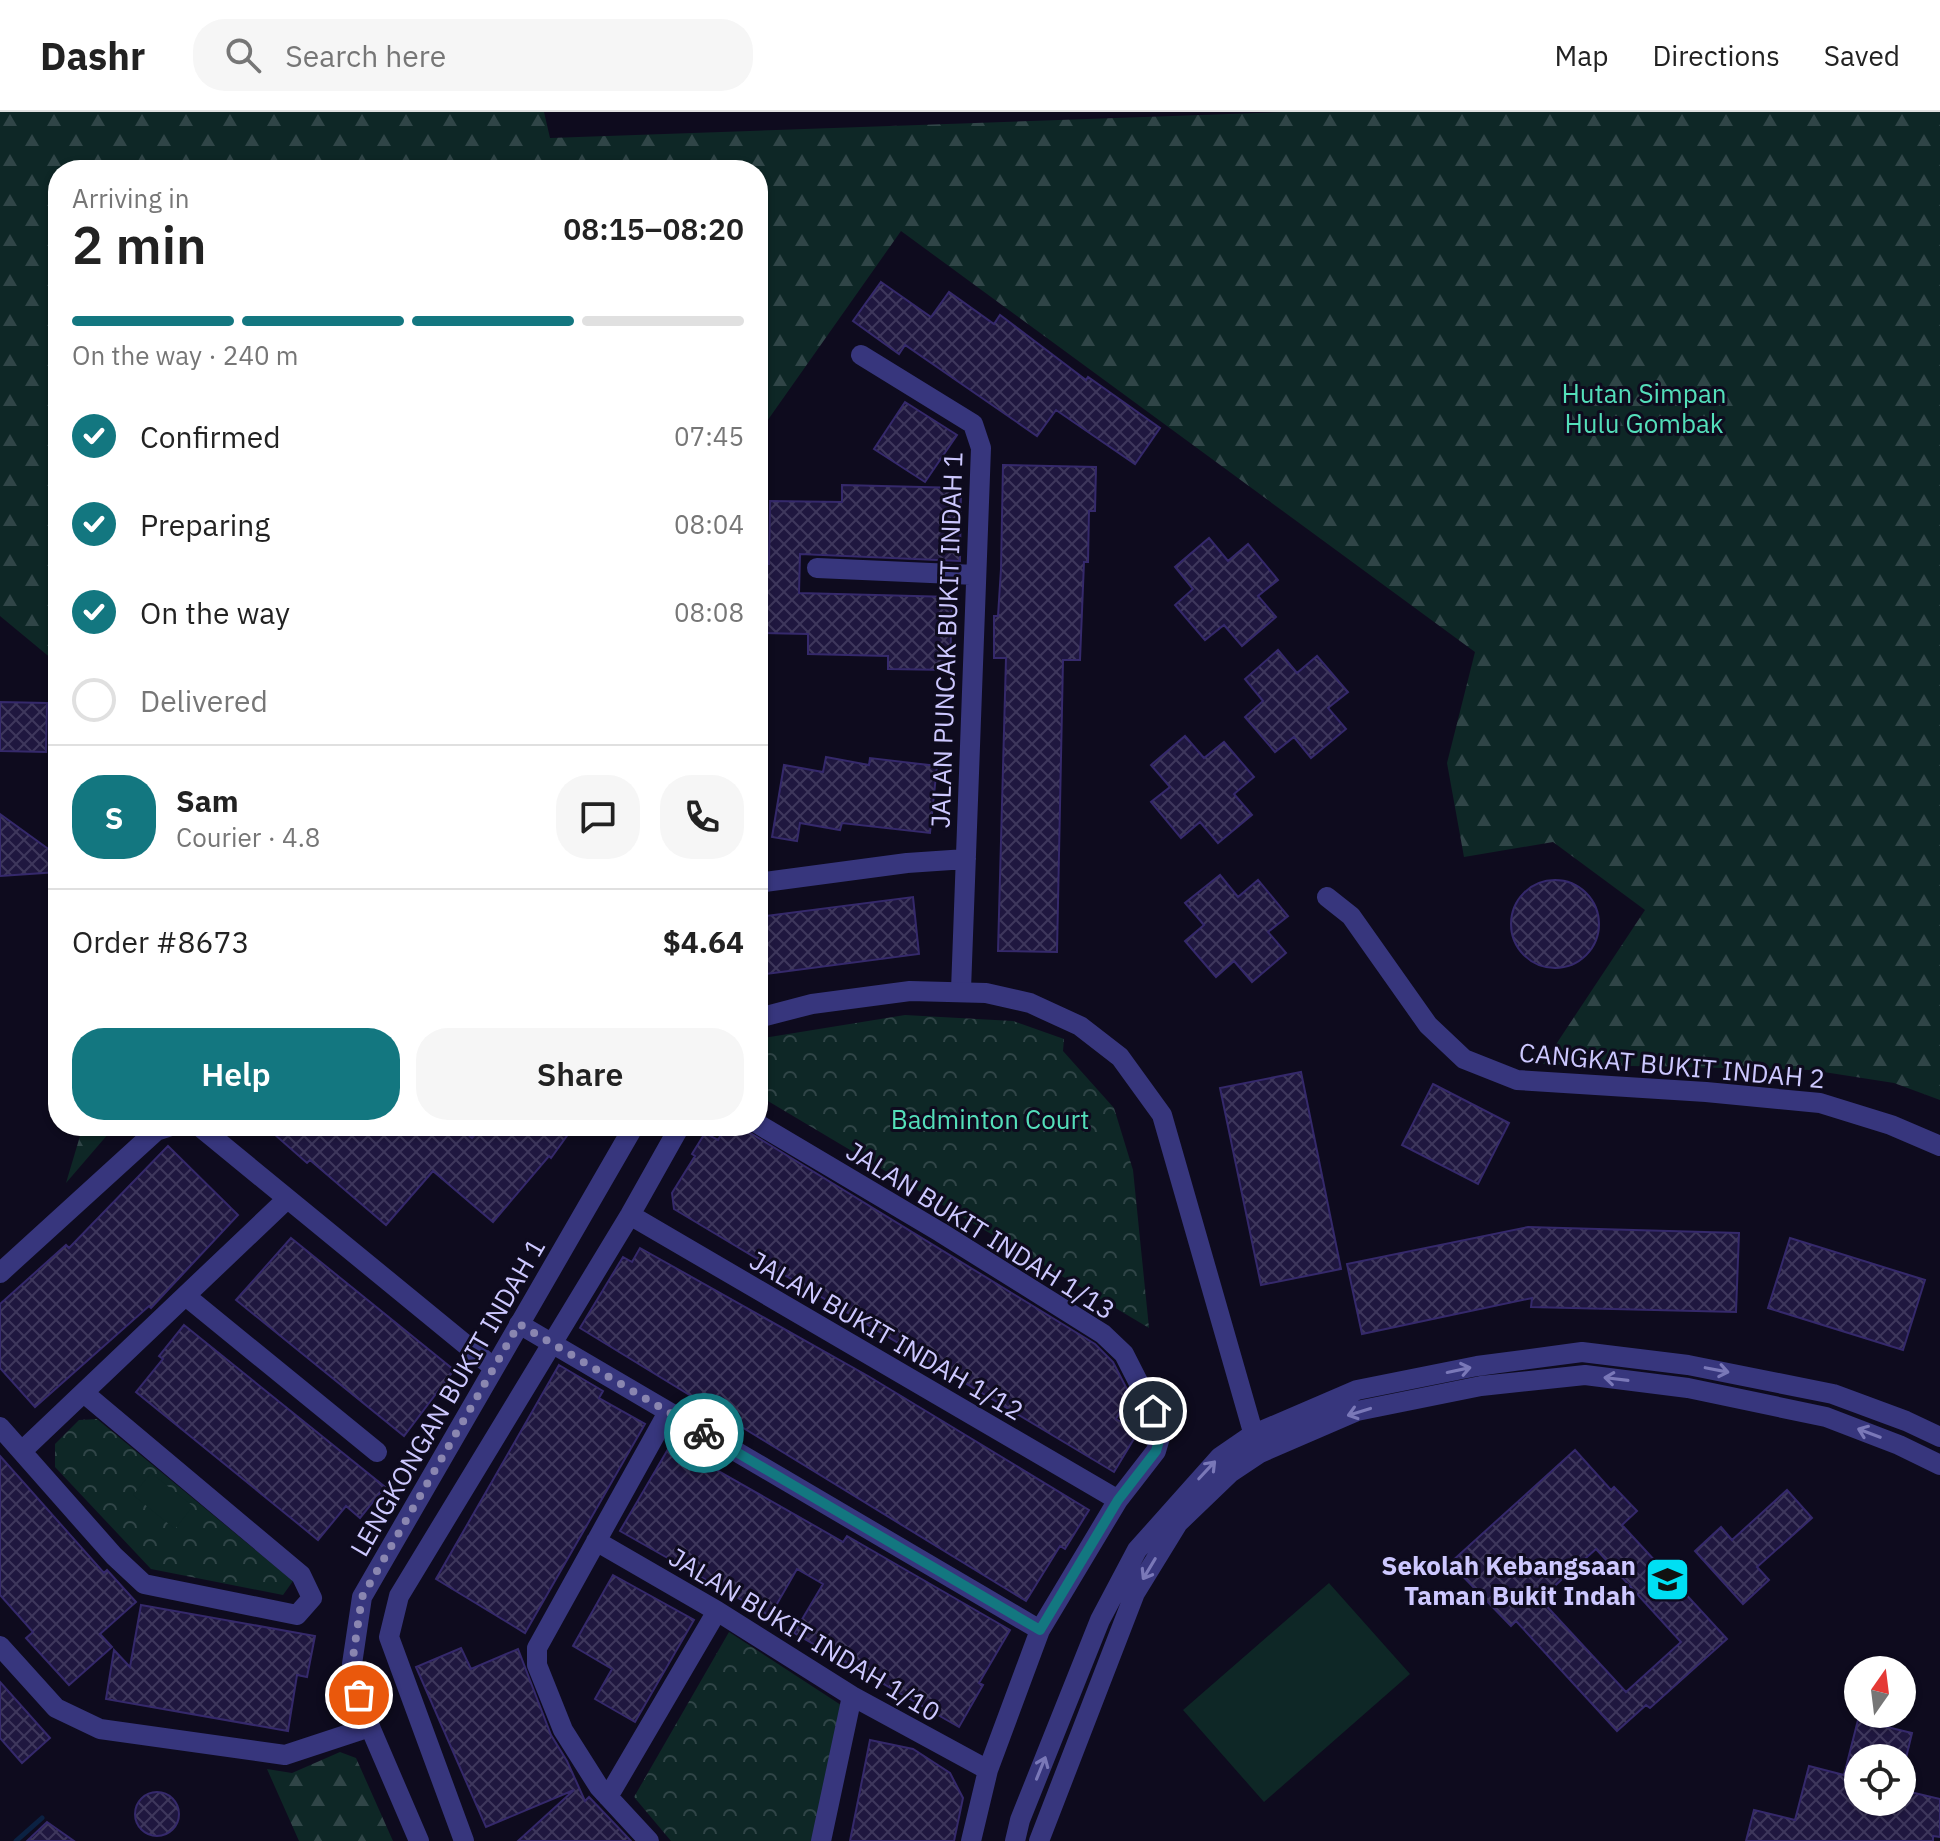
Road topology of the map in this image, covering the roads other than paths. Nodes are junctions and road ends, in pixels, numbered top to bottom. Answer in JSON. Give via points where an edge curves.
{"nodes":[{"id":1,"x":861,"y":355,"type":"dead end"},
{"id":2,"x":817,"y":568,"type":"dead end"},
{"id":3,"x":976,"y":575,"type":"junction"},
{"id":4,"x":966,"y":859,"type":"junction"},
{"id":5,"x":768,"y":882,"type":"edge"},
{"id":6,"x":1327,"y":897,"type":"dead end"},
{"id":7,"x":961,"y":990,"type":"junction"},
{"id":8,"x":768,"y":1015,"type":"edge"},
{"id":9,"x":768,"y":1130,"type":"edge"},
{"id":10,"x":151,"y":1136,"type":"edge"},
{"id":11,"x":211,"y":1136,"type":"edge"},
{"id":12,"x":628,"y":1136,"type":"edge"},
{"id":13,"x":674,"y":1136,"type":"edge"},
{"id":14,"x":1940,"y":1146,"type":"edge"},
{"id":15,"x":287,"y":1199,"type":"junction"},
{"id":16,"x":630,"y":1215,"type":"junction"},
{"id":17,"x":0,"y":1273,"type":"edge"},
{"id":18,"x":187,"y":1297,"type":"junction"},
{"id":19,"x":519,"y":1324,"type":"junction"},
{"id":20,"x":552,"y":1342,"type":"junction"},
{"id":21,"x":493,"y":1367,"type":"junction"},
{"id":22,"x":84,"y":1393,"type":"junction"},
{"id":23,"x":668,"y":1412,"type":"junction"},
{"id":24,"x":1940,"y":1418,"type":"edge"},
{"id":25,"x":1906,"y":1421,"type":"junction"},
{"id":26,"x":0,"y":1427,"type":"edge"},
{"id":27,"x":1940,"y":1437,"type":"edge"},
{"id":28,"x":1256,"y":1444,"type":"junction"},
{"id":29,"x":22,"y":1451,"type":"junction"},
{"id":30,"x":377,"y":1452,"type":"dead end"},
{"id":31,"x":1940,"y":1465,"type":"edge"},
{"id":32,"x":1118,"y":1500,"type":"junction"},
{"id":33,"x":596,"y":1541,"type":"junction"},
{"id":34,"x":717,"y":1611,"type":"junction"},
{"id":35,"x":1040,"y":1630,"type":"junction"},
{"id":36,"x":0,"y":1646,"type":"edge"},
{"id":37,"x":852,"y":1696,"type":"junction"},
{"id":38,"x":370,"y":1727,"type":"junction"},
{"id":39,"x":988,"y":1770,"type":"junction"},
{"id":40,"x":608,"y":1797,"type":"junction"},
{"id":41,"x":419,"y":1841,"type":"edge"},
{"id":42,"x":464,"y":1841,"type":"edge"},
{"id":43,"x":649,"y":1841,"type":"edge"},
{"id":44,"x":821,"y":1841,"type":"edge"},
{"id":45,"x":971,"y":1841,"type":"edge"},
{"id":46,"x":1015,"y":1841,"type":"edge"},
{"id":47,"x":1039,"y":1841,"type":"edge"}],
"edges":[{"from":1,"to":3,"type":"street","name":"JALAN PUNCAK BUKIT INDAH 1","via":[[973,424],[981,448]]},
{"from":2,"to":3,"type":"street"},
{"from":3,"to":4,"type":"street","name":"JALAN PUNCAK BUKIT INDAH 1"},
{"from":4,"to":5,"type":"street"},
{"from":4,"to":7,"type":"street","name":"JALAN PUNCAK BUKIT INDAH 1"},
{"from":6,"to":14,"type":"street","name":"CANGKAT BUKIT INDAH 2","via":[[1351,916],[1428,1025],[1464,1059],[1517,1080],[1820,1103]]},
{"from":7,"to":8,"type":"street","via":[[910,991]]},
{"from":7,"to":28,"type":"street","via":[[1030,1003],[1080,1026],[1120,1057],[1162,1115]]},
{"from":9,"to":32,"type":"street","name":"JALAN BUKIT INDAH 1/13","via":[[1103,1334],[1124,1354],[1161,1434],[1156,1451]]},
{"from":10,"to":17,"type":"street"},
{"from":11,"to":15,"type":"street"},
{"from":12,"to":19,"type":"street","name":"LENGKONGAN BUKIT INDAH 1"},
{"from":13,"to":16,"type":"street"},
{"from":15,"to":18,"type":"street"},
{"from":15,"to":21,"type":"street"},
{"from":16,"to":20,"type":"street"},
{"from":16,"to":32,"type":"street","name":"JALAN BUKIT INDAH 1/12"},
{"from":18,"to":22,"type":"street"},
{"from":18,"to":30,"type":"street"},
{"from":19,"to":20,"type":"street"},
{"from":19,"to":21,"type":"street","name":"LENGKONGAN BUKIT INDAH 1"},
{"from":20,"to":23,"type":"street"},
{"from":20,"to":42,"type":"street","via":[[399,1596],[392,1618],[389,1637]]},
{"from":21,"to":38,"type":"street","name":"LENGKONGAN BUKIT INDAH 1","via":[[362,1597],[352,1664]]},
{"from":22,"to":29,"type":"street"},
{"from":22,"to":29,"type":"street","via":[[301,1575],[312,1598],[297,1615],[144,1584]]},
{"from":23,"to":33,"type":"street"},
{"from":23,"to":35,"type":"street"},
{"from":24,"to":25,"type":"street"},
{"from":25,"to":27,"type":"street"},
{"from":28,"to":25,"type":"street","one_way":true,"via":[[1357,1390],[1582,1352],[1688,1365],[1833,1394]]},
{"from":26,"to":29,"type":"street"},
{"from":31,"to":28,"type":"street","one_way":true,"via":[[1826,1417],[1688,1388],[1585,1375],[1481,1386],[1357,1411]]},
{"from":46,"to":28,"type":"street","one_way":true,"via":[[1100,1620],[1137,1550],[1220,1457]]},
{"from":28,"to":47,"type":"street","one_way":true,"via":[[1178,1523],[1135,1593]]},
{"from":32,"to":35,"type":"street"},
{"from":33,"to":34,"type":"street","name":"JALAN BUKIT INDAH 1/10"},
{"from":33,"to":40,"type":"street","via":[[537,1648],[537,1665],[563,1730]]},
{"from":34,"to":37,"type":"street","name":"JALAN BUKIT INDAH 1/10"},
{"from":34,"to":40,"type":"street"},
{"from":35,"to":39,"type":"street"},
{"from":36,"to":38,"type":"street","via":[[56,1708],[100,1729],[285,1755]]},
{"from":37,"to":39,"type":"street","name":"JALAN BUKIT INDAH 1/10"},
{"from":37,"to":44,"type":"street"},
{"from":38,"to":41,"type":"street","name":"LENGKONGAN BUKIT INDAH 1"},
{"from":39,"to":45,"type":"street"},
{"from":40,"to":43,"type":"street"}]}
